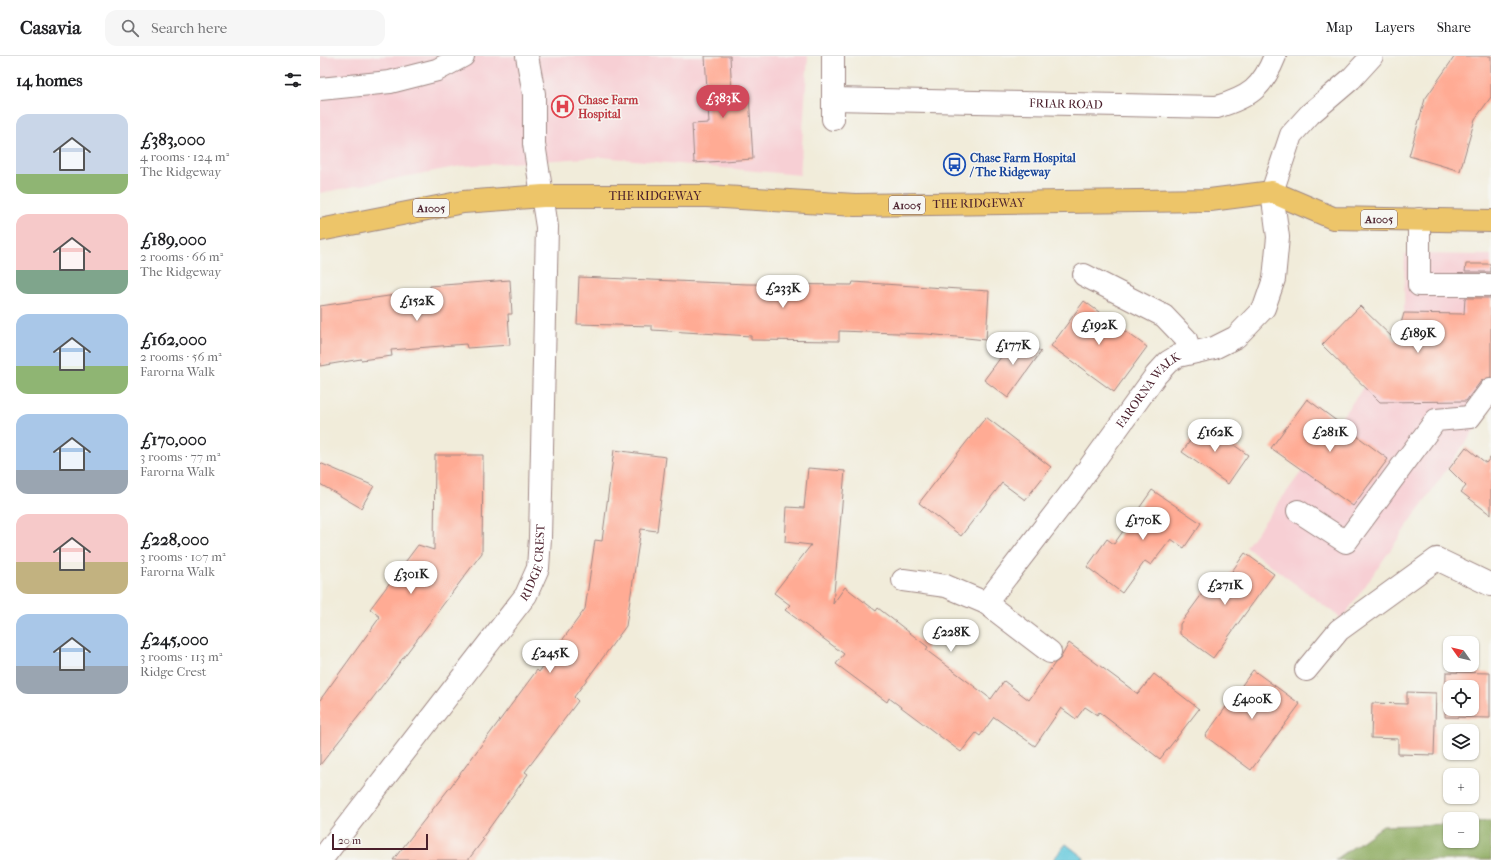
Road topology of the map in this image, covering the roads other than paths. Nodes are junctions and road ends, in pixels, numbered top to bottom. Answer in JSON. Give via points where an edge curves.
{"nodes":[{"id":1,"x":463,"y":56,"type":"edge"},
{"id":2,"x":833,"y":56,"type":"edge"},
{"id":3,"x":1275,"y":56,"type":"edge"},
{"id":4,"x":1372,"y":56,"type":"edge"},
{"id":5,"x":530,"y":58,"type":"edge"},
{"id":6,"x":320,"y":89,"type":"edge"},
{"id":7,"x":1272,"y":192,"type":"junction"},
{"id":8,"x":542,"y":196,"type":"junction"},
{"id":9,"x":1419,"y":219,"type":"junction"},
{"id":10,"x":1491,"y":221,"type":"edge"},
{"id":11,"x":320,"y":230,"type":"edge"},
{"id":12,"x":1084,"y":275,"type":"dead end"},
{"id":13,"x":1491,"y":285,"type":"edge"},
{"id":14,"x":1189,"y":353,"type":"junction"},
{"id":15,"x":1491,"y":388,"type":"edge"},
{"id":16,"x":1298,"y":511,"type":"dead end"},
{"id":17,"x":903,"y":580,"type":"dead end"},
{"id":18,"x":1491,"y":585,"type":"edge"},
{"id":19,"x":986,"y":603,"type":"junction"},
{"id":20,"x":1050,"y":652,"type":"dead end"},
{"id":21,"x":1306,"y":670,"type":"dead end"},
{"id":22,"x":321,"y":860,"type":"edge"}],
"edges":[{"from":1,"to":6,"type":"street","via":[[437,70],[390,82]]},
{"from":2,"to":3,"type":"street","name":"FRIAR ROAD","via":[[833,109],[1217,107],[1242,99],[1257,87],[1269,71]]},
{"from":4,"to":7,"type":"street","via":[[1291,135]]},
{"from":5,"to":8,"type":"street","name":"RIDGE CREST","via":[[534,94],[534,144]]},
{"from":7,"to":8,"type":"main road","name":"THE RIDGEWAY","number":"A1005","via":[[1210,200],[855,205],[707,196]]},
{"from":7,"to":9,"type":"main road","number":"A1005","via":[[1333,218]]},
{"from":7,"to":14,"type":"street","name":"FARORNA WALK","via":[[1278,237],[1274,279],[1264,308],[1236,337],[1214,348]]},
{"from":8,"to":11,"type":"main road","name":"THE RIDGEWAY","number":"A1005","via":[[463,202]]},
{"from":8,"to":22,"type":"street","name":"RIDGE CREST","via":[[548,227],[538,568],[526,595]]},
{"from":9,"to":10,"type":"main road","number":"A1005"},
{"from":9,"to":13,"type":"street","via":[[1420,285]]},
{"from":12,"to":14,"type":"street","via":[[1164,316],[1186,339]]},
{"from":14,"to":19,"type":"street","name":"FARORNA WALK","via":[[1168,362],[1156,375],[1073,490]]},
{"from":15,"to":16,"type":"street","via":[[1470,417],[1436,420],[1346,542]]},
{"from":17,"to":19,"type":"street","via":[[946,586]]},
{"from":18,"to":21,"type":"street","via":[[1437,559],[1339,630]]},
{"from":19,"to":20,"type":"street"}]}
